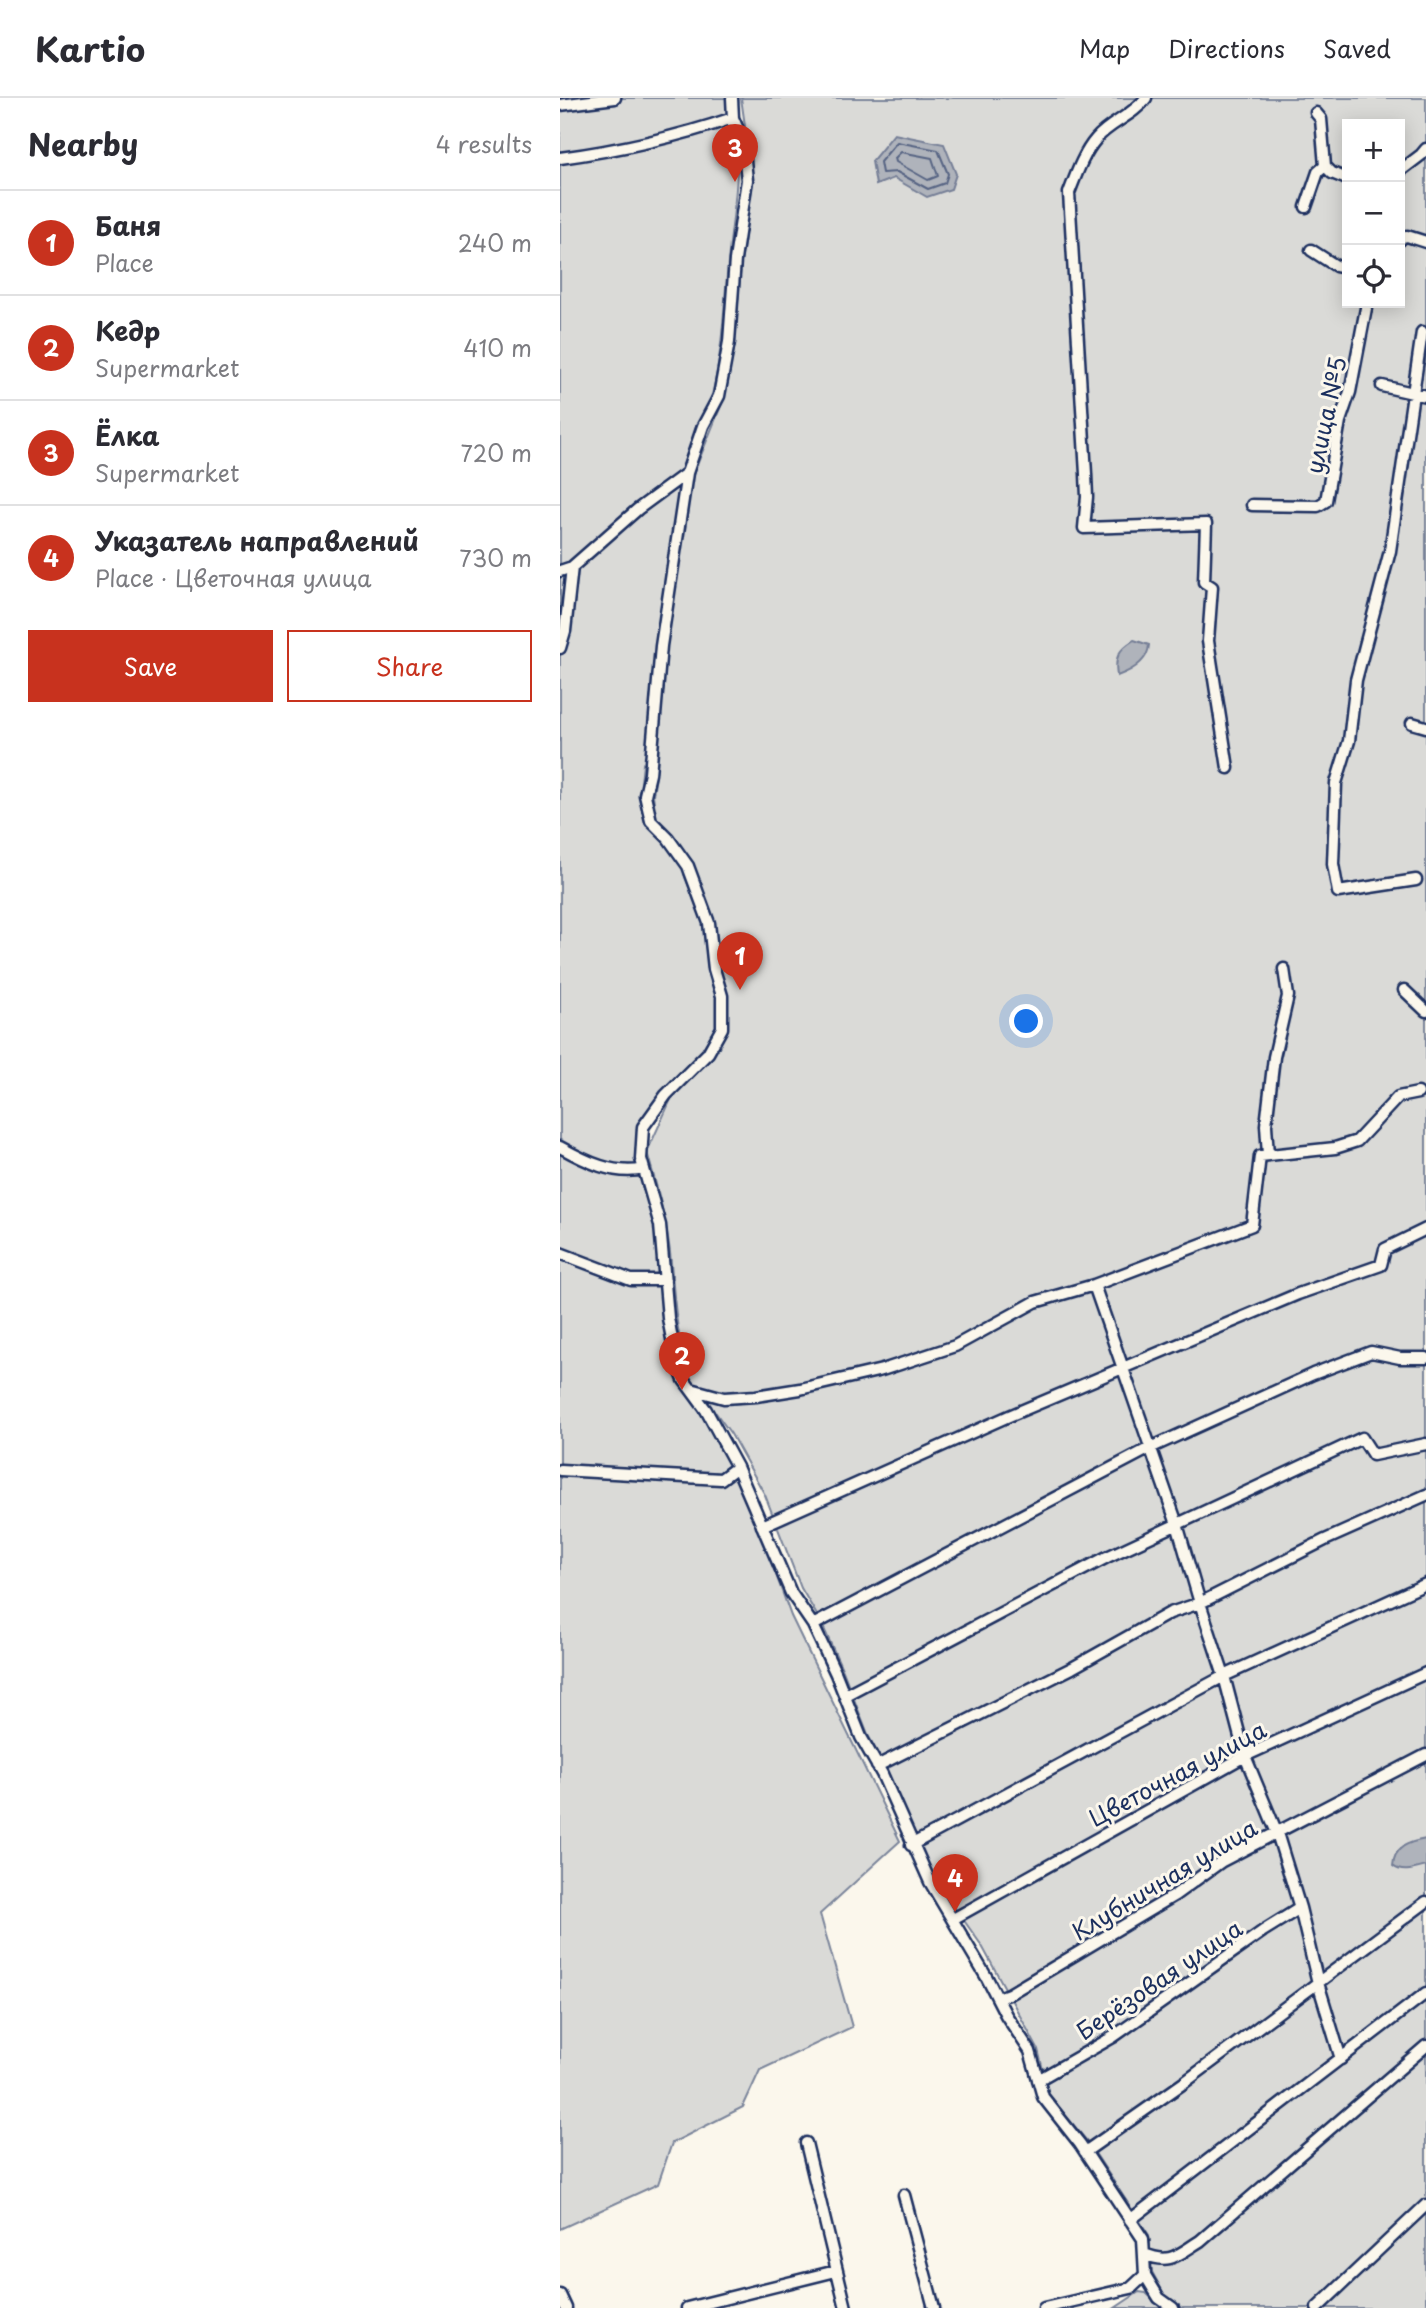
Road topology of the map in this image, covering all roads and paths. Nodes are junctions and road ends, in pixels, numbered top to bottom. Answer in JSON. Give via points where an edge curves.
{"nodes":[{"id":1,"x":615,"y":98,"type":"edge"},
{"id":2,"x":732,"y":98,"type":"edge"},
{"id":3,"x":1146,"y":98,"type":"edge"},
{"id":4,"x":560,"y":105,"type":"edge"},
{"id":5,"x":1316,"y":113,"type":"dead end"},
{"id":6,"x":733,"y":118,"type":"junction"},
{"id":7,"x":1426,"y":149,"type":"edge"},
{"id":8,"x":560,"y":158,"type":"edge"},
{"id":9,"x":1325,"y":166,"type":"junction"},
{"id":10,"x":1405,"y":167,"type":"edge"},
{"id":11,"x":1342,"y":177,"type":"edge"},
{"id":12,"x":1306,"y":206,"type":"dead end"},
{"id":13,"x":1405,"y":236,"type":"edge"},
{"id":14,"x":1426,"y":242,"type":"edge"},
{"id":15,"x":1311,"y":250,"type":"dead end"},
{"id":16,"x":1342,"y":267,"type":"edge"},
{"id":17,"x":1366,"y":308,"type":"edge"},
{"id":18,"x":1422,"y":332,"type":"dead end"},
{"id":19,"x":1382,"y":386,"type":"dead end"},
{"id":20,"x":1413,"y":394,"type":"junction"},
{"id":21,"x":1426,"y":396,"type":"edge"},
{"id":22,"x":687,"y":472,"type":"junction"},
{"id":23,"x":1252,"y":505,"type":"dead end"},
{"id":24,"x":572,"y":567,"type":"junction"},
{"id":25,"x":560,"y":571,"type":"edge"},
{"id":26,"x":560,"y":648,"type":"edge"},
{"id":27,"x":1412,"y":723,"type":"dead end"},
{"id":28,"x":1426,"y":727,"type":"edge"},
{"id":29,"x":1228,"y":768,"type":"dead end"},
{"id":30,"x":1416,"y":880,"type":"dead end"},
{"id":31,"x":1284,"y":969,"type":"dead end"},
{"id":32,"x":1404,"y":990,"type":"dead end"},
{"id":33,"x":1426,"y":1011,"type":"edge"},
{"id":34,"x":1418,"y":1093,"type":"dead end"},
{"id":35,"x":560,"y":1147,"type":"edge"},
{"id":36,"x":1268,"y":1155,"type":"junction"},
{"id":37,"x":644,"y":1169,"type":"junction"},
{"id":38,"x":1426,"y":1229,"type":"edge"},
{"id":39,"x":560,"y":1253,"type":"edge"},
{"id":40,"x":665,"y":1280,"type":"junction"},
{"id":41,"x":1094,"y":1285,"type":"junction"},
{"id":42,"x":1426,"y":1358,"type":"edge"},
{"id":43,"x":1124,"y":1368,"type":"junction"},
{"id":44,"x":691,"y":1388,"type":"junction"},
{"id":45,"x":1426,"y":1444,"type":"edge"},
{"id":46,"x":1150,"y":1448,"type":"junction"},
{"id":47,"x":737,"y":1467,"type":"junction"},
{"id":48,"x":560,"y":1470,"type":"edge"},
{"id":49,"x":1426,"y":1495,"type":"edge"},
{"id":50,"x":1177,"y":1524,"type":"junction"},
{"id":51,"x":762,"y":1527,"type":"junction"},
{"id":52,"x":1426,"y":1584,"type":"edge"},
{"id":53,"x":1200,"y":1603,"type":"junction"},
{"id":54,"x":813,"y":1625,"type":"junction"},
{"id":55,"x":1426,"y":1673,"type":"edge"},
{"id":56,"x":1224,"y":1676,"type":"junction"},
{"id":57,"x":845,"y":1695,"type":"junction"},
{"id":58,"x":1426,"y":1755,"type":"edge"},
{"id":59,"x":1245,"y":1756,"type":"junction"},
{"id":60,"x":877,"y":1766,"type":"junction"},
{"id":61,"x":1277,"y":1833,"type":"junction"},
{"id":62,"x":911,"y":1845,"type":"junction"},
{"id":63,"x":1426,"y":1902,"type":"edge"},
{"id":64,"x":1300,"y":1908,"type":"junction"},
{"id":65,"x":953,"y":1919,"type":"junction"},
{"id":66,"x":1318,"y":1983,"type":"junction"},
{"id":67,"x":1426,"y":1993,"type":"edge"},
{"id":68,"x":998,"y":1998,"type":"junction"},
{"id":69,"x":1426,"y":2046,"type":"edge"},
{"id":70,"x":1341,"y":2059,"type":"junction"},
{"id":71,"x":1038,"y":2080,"type":"junction"},
{"id":72,"x":806,"y":2143,"type":"dead end"},
{"id":73,"x":1085,"y":2152,"type":"junction"},
{"id":74,"x":904,"y":2195,"type":"dead end"},
{"id":75,"x":1426,"y":2205,"type":"edge"},
{"id":76,"x":1130,"y":2220,"type":"junction"},
{"id":77,"x":1144,"y":2254,"type":"junction"},
{"id":78,"x":836,"y":2271,"type":"junction"},
{"id":79,"x":1145,"y":2275,"type":"junction"},
{"id":80,"x":560,"y":2295,"type":"edge"},
{"id":81,"x":566,"y":2308,"type":"edge"},
{"id":82,"x":687,"y":2308,"type":"edge"},
{"id":83,"x":846,"y":2308,"type":"edge"},
{"id":84,"x":934,"y":2308,"type":"edge"},
{"id":85,"x":1044,"y":2308,"type":"edge"},
{"id":86,"x":1173,"y":2308,"type":"edge"},
{"id":87,"x":1317,"y":2308,"type":"edge"}],
"edges":[{"from":1,"to":4,"type":"street"},
{"from":2,"to":6,"type":"street"},
{"from":3,"to":29,"type":"street","via":[[1096,138],[1069,193],[1086,474],[1084,528],[1206,524],[1204,582],[1212,587],[1208,641]]},
{"from":5,"to":9,"type":"street","via":[[1321,119]]},
{"from":6,"to":8,"type":"street","via":[[607,151]]},
{"from":6,"to":22,"type":"street","via":[[743,141],[747,180],[729,342],[719,396]]},
{"from":7,"to":10,"type":"street"},
{"from":9,"to":11,"type":"street"},
{"from":9,"to":12,"type":"street","via":[[1318,172]]},
{"from":13,"to":14,"type":"street"},
{"from":15,"to":16,"type":"street"},
{"from":17,"to":23,"type":"street","name":"улица №5","via":[[1326,501],[1318,506]]},
{"from":18,"to":20,"type":"street"},
{"from":19,"to":20,"type":"street"},
{"from":20,"to":21,"type":"street"},
{"from":20,"to":30,"type":"street","via":[[1390,551],[1356,680],[1349,741],[1336,783],[1333,864],[1338,892]]},
{"from":22,"to":24,"type":"street"},
{"from":22,"to":37,"type":"street","via":[[645,795],[651,821],[688,866],[709,923],[722,996],[722,1028],[708,1053],[666,1095],[643,1127]]},
{"from":24,"to":25,"type":"street"},
{"from":24,"to":26,"type":"street"},
{"from":27,"to":28,"type":"street"},
{"from":31,"to":36,"type":"street","via":[[1288,996],[1274,1057],[1266,1125]]},
{"from":32,"to":33,"type":"street"},
{"from":34,"to":36,"type":"street","via":[[1398,1097],[1357,1141],[1335,1149]]},
{"from":35,"to":37,"type":"street","via":[[590,1164],[633,1172]]},
{"from":36,"to":41,"type":"street","via":[[1260,1157],[1252,1225]]},
{"from":37,"to":40,"type":"street","via":[[660,1225]]},
{"from":38,"to":43,"type":"street","via":[[1385,1249],[1381,1265],[1298,1294]]},
{"from":39,"to":40,"type":"street","via":[[631,1280]]},
{"from":40,"to":44,"type":"street","via":[[676,1360]]},
{"from":41,"to":43,"type":"street"},
{"from":41,"to":44,"type":"street","via":[[1035,1302],[955,1346],[849,1378],[724,1398]]},
{"from":42,"to":46,"type":"street","via":[[1371,1352]]},
{"from":43,"to":46,"type":"street"},
{"from":43,"to":51,"type":"street"},
{"from":44,"to":47,"type":"street"},
{"from":45,"to":50,"type":"street","via":[[1373,1455],[1362,1438]]},
{"from":46,"to":50,"type":"street"},
{"from":46,"to":54,"type":"street"},
{"from":47,"to":48,"type":"street","via":[[721,1479]]},
{"from":47,"to":51,"type":"street"},
{"from":49,"to":53,"type":"street"},
{"from":50,"to":53,"type":"street"},
{"from":50,"to":57,"type":"street"},
{"from":51,"to":54,"type":"street","via":[[791,1592]]},
{"from":52,"to":56,"type":"street"},
{"from":53,"to":56,"type":"street"},
{"from":53,"to":60,"type":"street","via":[[1170,1613]]},
{"from":54,"to":57,"type":"street"},
{"from":55,"to":59,"type":"street","name":"Цветочная улица"},
{"from":56,"to":59,"type":"street"},
{"from":56,"to":62,"type":"street"},
{"from":57,"to":60,"type":"street"},
{"from":58,"to":61,"type":"street","name":"Клубничная улица"},
{"from":59,"to":61,"type":"street"},
{"from":59,"to":65,"type":"street","name":"Цветочная улица"},
{"from":60,"to":62,"type":"street"},
{"from":61,"to":64,"type":"street"},
{"from":61,"to":68,"type":"street","name":"Клубничная улица","via":[[1222,1861],[1109,1936]]},
{"from":62,"to":65,"type":"street"},
{"from":63,"to":66,"type":"street"},
{"from":64,"to":66,"type":"street"},
{"from":64,"to":71,"type":"street","name":"Берёзовая улица","via":[[1113,2037]]},
{"from":65,"to":68,"type":"street"},
{"from":66,"to":70,"type":"street"},
{"from":66,"to":73,"type":"street"},
{"from":67,"to":70,"type":"street"},
{"from":68,"to":71,"type":"street","via":[[1030,2051]]},
{"from":69,"to":77,"type":"street","via":[[1200,2241],[1170,2259]]},
{"from":70,"to":76,"type":"street"},
{"from":71,"to":73,"type":"street","via":[[1043,2097]]},
{"from":72,"to":78,"type":"street"},
{"from":73,"to":76,"type":"street"},
{"from":74,"to":84,"type":"street"},
{"from":75,"to":87,"type":"street"},
{"from":76,"to":77,"type":"street","via":[[1143,2239]]},
{"from":77,"to":79,"type":"street"},
{"from":78,"to":82,"type":"street"},
{"from":78,"to":83,"type":"street"},
{"from":79,"to":85,"type":"street","via":[[1131,2288]]},
{"from":79,"to":86,"type":"street","via":[[1159,2298]]},
{"from":80,"to":81,"type":"street"}]}
